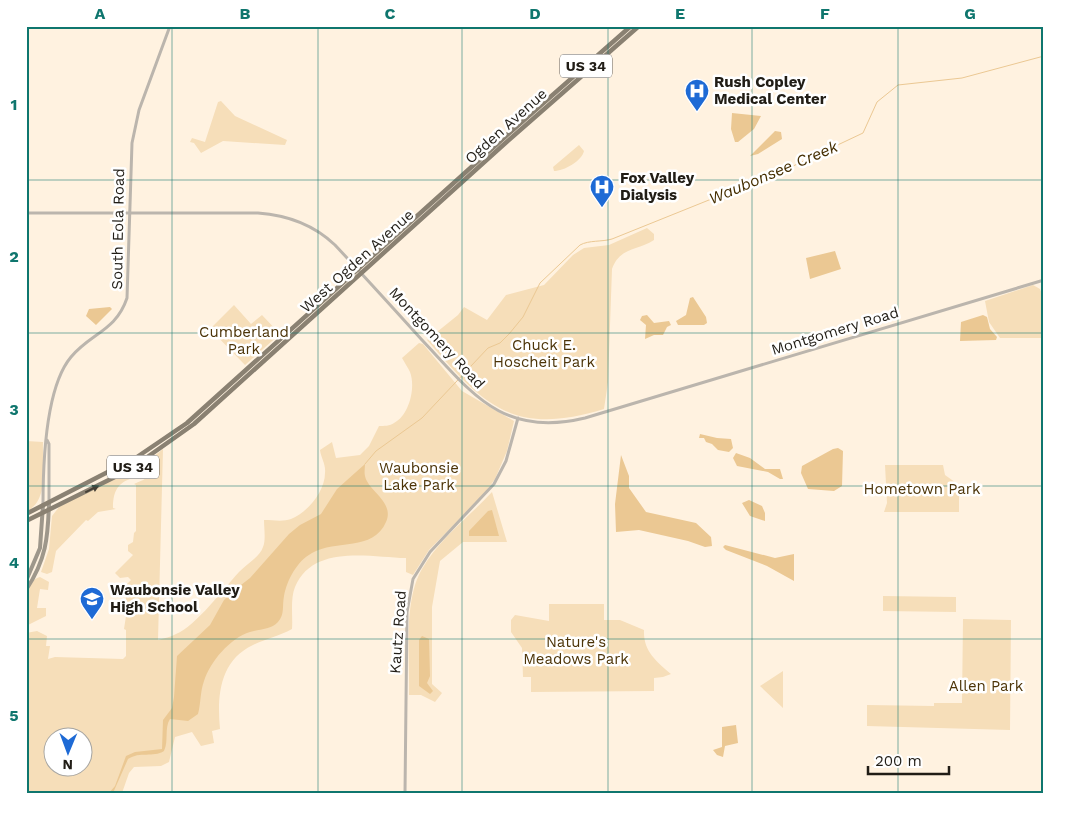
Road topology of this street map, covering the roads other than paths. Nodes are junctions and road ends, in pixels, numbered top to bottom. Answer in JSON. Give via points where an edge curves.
{"nodes":[{"id":1,"x":170,"y":26,"type":"edge"},
{"id":2,"x":631,"y":26,"type":"edge"},
{"id":3,"x":639,"y":26,"type":"edge"},
{"id":4,"x":435,"y":203,"type":"junction"},
{"id":5,"x":26,"y":212,"type":"edge"},
{"id":6,"x":130,"y":212,"type":"junction"},
{"id":7,"x":359,"y":272,"type":"junction"},
{"id":8,"x":1044,"y":280,"type":"edge"},
{"id":9,"x":518,"y":418,"type":"junction"},
{"id":10,"x":47,"y":440,"type":"junction"},
{"id":11,"x":48,"y":503,"type":"junction"},
{"id":12,"x":43,"y":505,"type":"junction"},
{"id":13,"x":48,"y":510,"type":"junction"},
{"id":14,"x":43,"y":513,"type":"junction"},
{"id":15,"x":26,"y":514,"type":"edge"},
{"id":16,"x":26,"y":521,"type":"edge"},
{"id":17,"x":26,"y":580,"type":"edge"},
{"id":18,"x":26,"y":590,"type":"edge"},
{"id":19,"x":405,"y":793,"type":"edge"}],
"edges":[{"from":1,"to":6,"type":"street","name":"South Eola Road","via":[[134,131],[130,159]]},
{"from":2,"to":4,"type":"main road","name":"Ogden Avenue","number":"US 34"},
{"from":3,"to":4,"type":"main road","name":"Ogden Avenue","number":"US 34"},
{"from":4,"to":7,"type":"main road","name":"West Ogden Avenue","number":"US 34"},
{"from":5,"to":6,"type":"street","name":"Montgomery Road"},
{"from":6,"to":7,"type":"street","name":"Montgomery Road","via":[[258,213],[285,217],[324,235]]},
{"from":6,"to":10,"type":"street","name":"South Eola Road","via":[[129,289],[125,305],[115,322],[72,355],[63,369],[50,412]]},
{"from":7,"to":9,"type":"street","name":"Montgomery Road","via":[[462,385],[478,399]]},
{"from":7,"to":11,"type":"main road","name":"West Ogden Avenue","number":"US 34","via":[[178,430],[115,469]]},
{"from":13,"to":7,"type":"main road","name":"West Ogden Avenue","number":"US 34","one_way":true,"via":[[129,470],[184,433]]},
{"from":8,"to":9,"type":"street","name":"Montgomery Road","via":[[585,418],[557,423]]},
{"from":9,"to":19,"type":"street","name":"Kautz Road","via":[[506,461],[494,484],[430,552],[413,579],[407,612]]},
{"from":10,"to":11,"type":"street","name":"South Eola Road"},
{"from":10,"to":12,"type":"street","name":"South Eola Road"},
{"from":11,"to":12,"type":"main road","name":"West Ogden Avenue","number":"US 34"},
{"from":11,"to":13,"type":"main road","name":"South Eola Road"},
{"from":12,"to":14,"type":"main road","name":"South Eola Road"},
{"from":12,"to":15,"type":"main road","name":"West Ogden Avenue","number":"US 34"},
{"from":13,"to":14,"type":"main road","name":"West Ogden Avenue","number":"US 34"},
{"from":13,"to":18,"type":"main road","name":"South Eola Road","via":[[45,552]]},
{"from":14,"to":16,"type":"main road","name":"West Ogden Avenue","number":"US 34"},
{"from":14,"to":17,"type":"main road","name":"South Eola Road","via":[[39,554]]}]}
